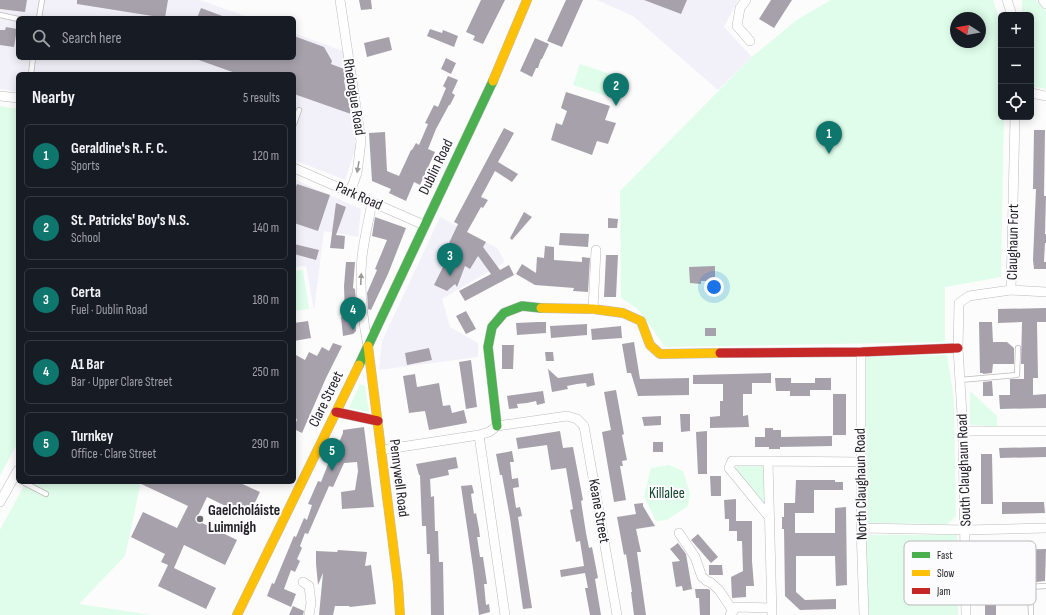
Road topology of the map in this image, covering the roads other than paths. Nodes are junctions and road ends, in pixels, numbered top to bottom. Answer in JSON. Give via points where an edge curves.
{"nodes":[{"id":1,"x":42,"y":0,"type":"edge"},
{"id":2,"x":340,"y":0,"type":"edge"},
{"id":3,"x":527,"y":0,"type":"edge"},
{"id":4,"x":746,"y":0,"type":"edge"},
{"id":5,"x":1043,"y":0,"type":"edge"},
{"id":6,"x":1046,"y":4,"type":"edge"},
{"id":7,"x":0,"y":15,"type":"edge"},
{"id":8,"x":39,"y":16,"type":"edge"},
{"id":9,"x":16,"y":19,"type":"edge"},
{"id":10,"x":750,"y":40,"type":"dead end"},
{"id":11,"x":33,"y":60,"type":"edge"},
{"id":12,"x":31,"y":72,"type":"edge"},
{"id":13,"x":1034,"y":94,"type":"edge"},
{"id":14,"x":0,"y":96,"type":"edge"},
{"id":15,"x":1046,"y":96,"type":"edge"},
{"id":16,"x":16,"y":98,"type":"edge"},
{"id":17,"x":299,"y":110,"type":"dead end"},
{"id":18,"x":296,"y":118,"type":"edge"},
{"id":19,"x":1015,"y":120,"type":"edge"},
{"id":20,"x":296,"y":169,"type":"edge"},
{"id":21,"x":350,"y":192,"type":"junction"},
{"id":22,"x":372,"y":202,"type":"junction"},
{"id":23,"x":424,"y":225,"type":"junction"},
{"id":24,"x":596,"y":250,"type":"dead end"},
{"id":25,"x":1012,"y":290,"type":"junction"},
{"id":26,"x":1046,"y":292,"type":"edge"},
{"id":27,"x":593,"y":308,"type":"junction"},
{"id":28,"x":368,"y":346,"type":"junction"},
{"id":29,"x":958,"y":348,"type":"junction"},
{"id":30,"x":1018,"y":348,"type":"dead end"},
{"id":31,"x":861,"y":352,"type":"junction"},
{"id":32,"x":960,"y":380,"type":"junction"},
{"id":33,"x":336,"y":412,"type":"junction"},
{"id":34,"x":378,"y":421,"type":"junction"},
{"id":35,"x":497,"y":426,"type":"junction"},
{"id":36,"x":963,"y":431,"type":"junction"},
{"id":37,"x":1046,"y":431,"type":"edge"},
{"id":38,"x":479,"y":435,"type":"junction"},
{"id":39,"x":382,"y":450,"type":"junction"},
{"id":40,"x":768,"y":461,"type":"junction"},
{"id":41,"x":861,"y":462,"type":"junction"},
{"id":42,"x":16,"y":477,"type":"edge"},
{"id":43,"x":27,"y":484,"type":"edge"},
{"id":44,"x":46,"y":494,"type":"dead end"},
{"id":45,"x":0,"y":502,"type":"edge"},
{"id":46,"x":770,"y":518,"type":"junction"},
{"id":47,"x":861,"y":528,"type":"junction"},
{"id":48,"x":1046,"y":528,"type":"edge"},
{"id":49,"x":966,"y":530,"type":"junction"},
{"id":50,"x":679,"y":533,"type":"dead end"},
{"id":51,"x":966,"y":541,"type":"edge"},
{"id":52,"x":303,"y":582,"type":"dead end"},
{"id":53,"x":1046,"y":586,"type":"edge"},
{"id":54,"x":1036,"y":587,"type":"edge"},
{"id":55,"x":1031,"y":605,"type":"edge"},
{"id":56,"x":772,"y":612,"type":"edge"},
{"id":57,"x":731,"y":613,"type":"edge"},
{"id":58,"x":237,"y":615,"type":"edge"},
{"id":59,"x":309,"y":615,"type":"edge"},
{"id":60,"x":400,"y":615,"type":"edge"},
{"id":61,"x":505,"y":615,"type":"edge"},
{"id":62,"x":617,"y":615,"type":"edge"},
{"id":63,"x":864,"y":615,"type":"edge"},
{"id":64,"x":1031,"y":615,"type":"edge"}],
"edges":[{"from":1,"to":8,"type":"lane"},
{"from":2,"to":21,"type":"street","name":"Rhebogue Road","one_way":true,"via":[[361,141],[357,173]]},
{"from":3,"to":23,"type":"main road","name":"Dublin Road","via":[[490,87]]},
{"from":4,"to":10,"type":"street","via":[[740,8],[737,26]]},
{"from":5,"to":6,"type":"street"},
{"from":7,"to":9,"type":"lane"},
{"from":11,"to":12,"type":"lane"},
{"from":13,"to":15,"type":"street"},
{"from":14,"to":16,"type":"street"},
{"from":17,"to":18,"type":"lane"},
{"from":19,"to":25,"type":"street","name":"Claughaun Fort"},
{"from":20,"to":21,"type":"street","name":"Park Road"},
{"from":21,"to":22,"type":"street","name":"Park Road"},
{"from":22,"to":23,"type":"street","name":"Park Road"},
{"from":28,"to":22,"type":"street","one_way":true,"via":[[362,318],[361,289],[362,257]]},
{"from":23,"to":28,"type":"main road","name":"Dublin Road"},
{"from":24,"to":27,"type":"street"},
{"from":25,"to":26,"type":"street"},
{"from":25,"to":29,"type":"street","name":"Claughaun Fort","via":[[969,296],[959,303]]},
{"from":27,"to":31,"type":"main road","via":[[622,313],[641,321],[650,345],[660,354]]},
{"from":27,"to":35,"type":"main road","via":[[550,309],[522,306],[504,313],[492,327],[488,347]]},
{"from":28,"to":33,"type":"main road","name":"Clare Street"},
{"from":28,"to":34,"type":"main road","name":"Pennywell Road"},
{"from":29,"to":31,"type":"main road"},
{"from":29,"to":32,"type":"street","name":"South Claughaun Road"},
{"from":30,"to":32,"type":"lane","via":[[1017,375]]},
{"from":31,"to":41,"type":"street","name":"North Claughaun Road"},
{"from":32,"to":36,"type":"street","name":"South Claughaun Road"},
{"from":33,"to":34,"type":"main road"},
{"from":33,"to":58,"type":"main road","name":"Clare Street"},
{"from":34,"to":39,"type":"main road","name":"Pennywell Road"},
{"from":35,"to":38,"type":"street"},
{"from":35,"to":62,"type":"street","name":"Keane Street","via":[[567,416],[584,426]]},
{"from":36,"to":37,"type":"street"},
{"from":36,"to":49,"type":"street","name":"South Claughaun Road"},
{"from":38,"to":39,"type":"street"},
{"from":38,"to":61,"type":"street"},
{"from":39,"to":60,"type":"main road","name":"Pennywell Road"},
{"from":40,"to":41,"type":"street"},
{"from":40,"to":46,"type":"street"},
{"from":40,"to":46,"type":"street","via":[[732,461],[729,468]]},
{"from":41,"to":47,"type":"street","name":"North Claughaun Road"},
{"from":42,"to":45,"type":"street"},
{"from":43,"to":44,"type":"lane"},
{"from":46,"to":56,"type":"street"},
{"from":47,"to":49,"type":"street"},
{"from":47,"to":63,"type":"street","name":"North Claughaun Road"},
{"from":48,"to":49,"type":"street"},
{"from":49,"to":51,"type":"street","name":"South Claughaun Road"},
{"from":50,"to":57,"type":"street","via":[[695,557],[702,577],[719,590]]},
{"from":52,"to":59,"type":"street","via":[[309,586]]},
{"from":53,"to":54,"type":"lane"},
{"from":55,"to":64,"type":"lane"},
{"from":56,"to":57,"type":"street","via":[[736,607]]}]}
